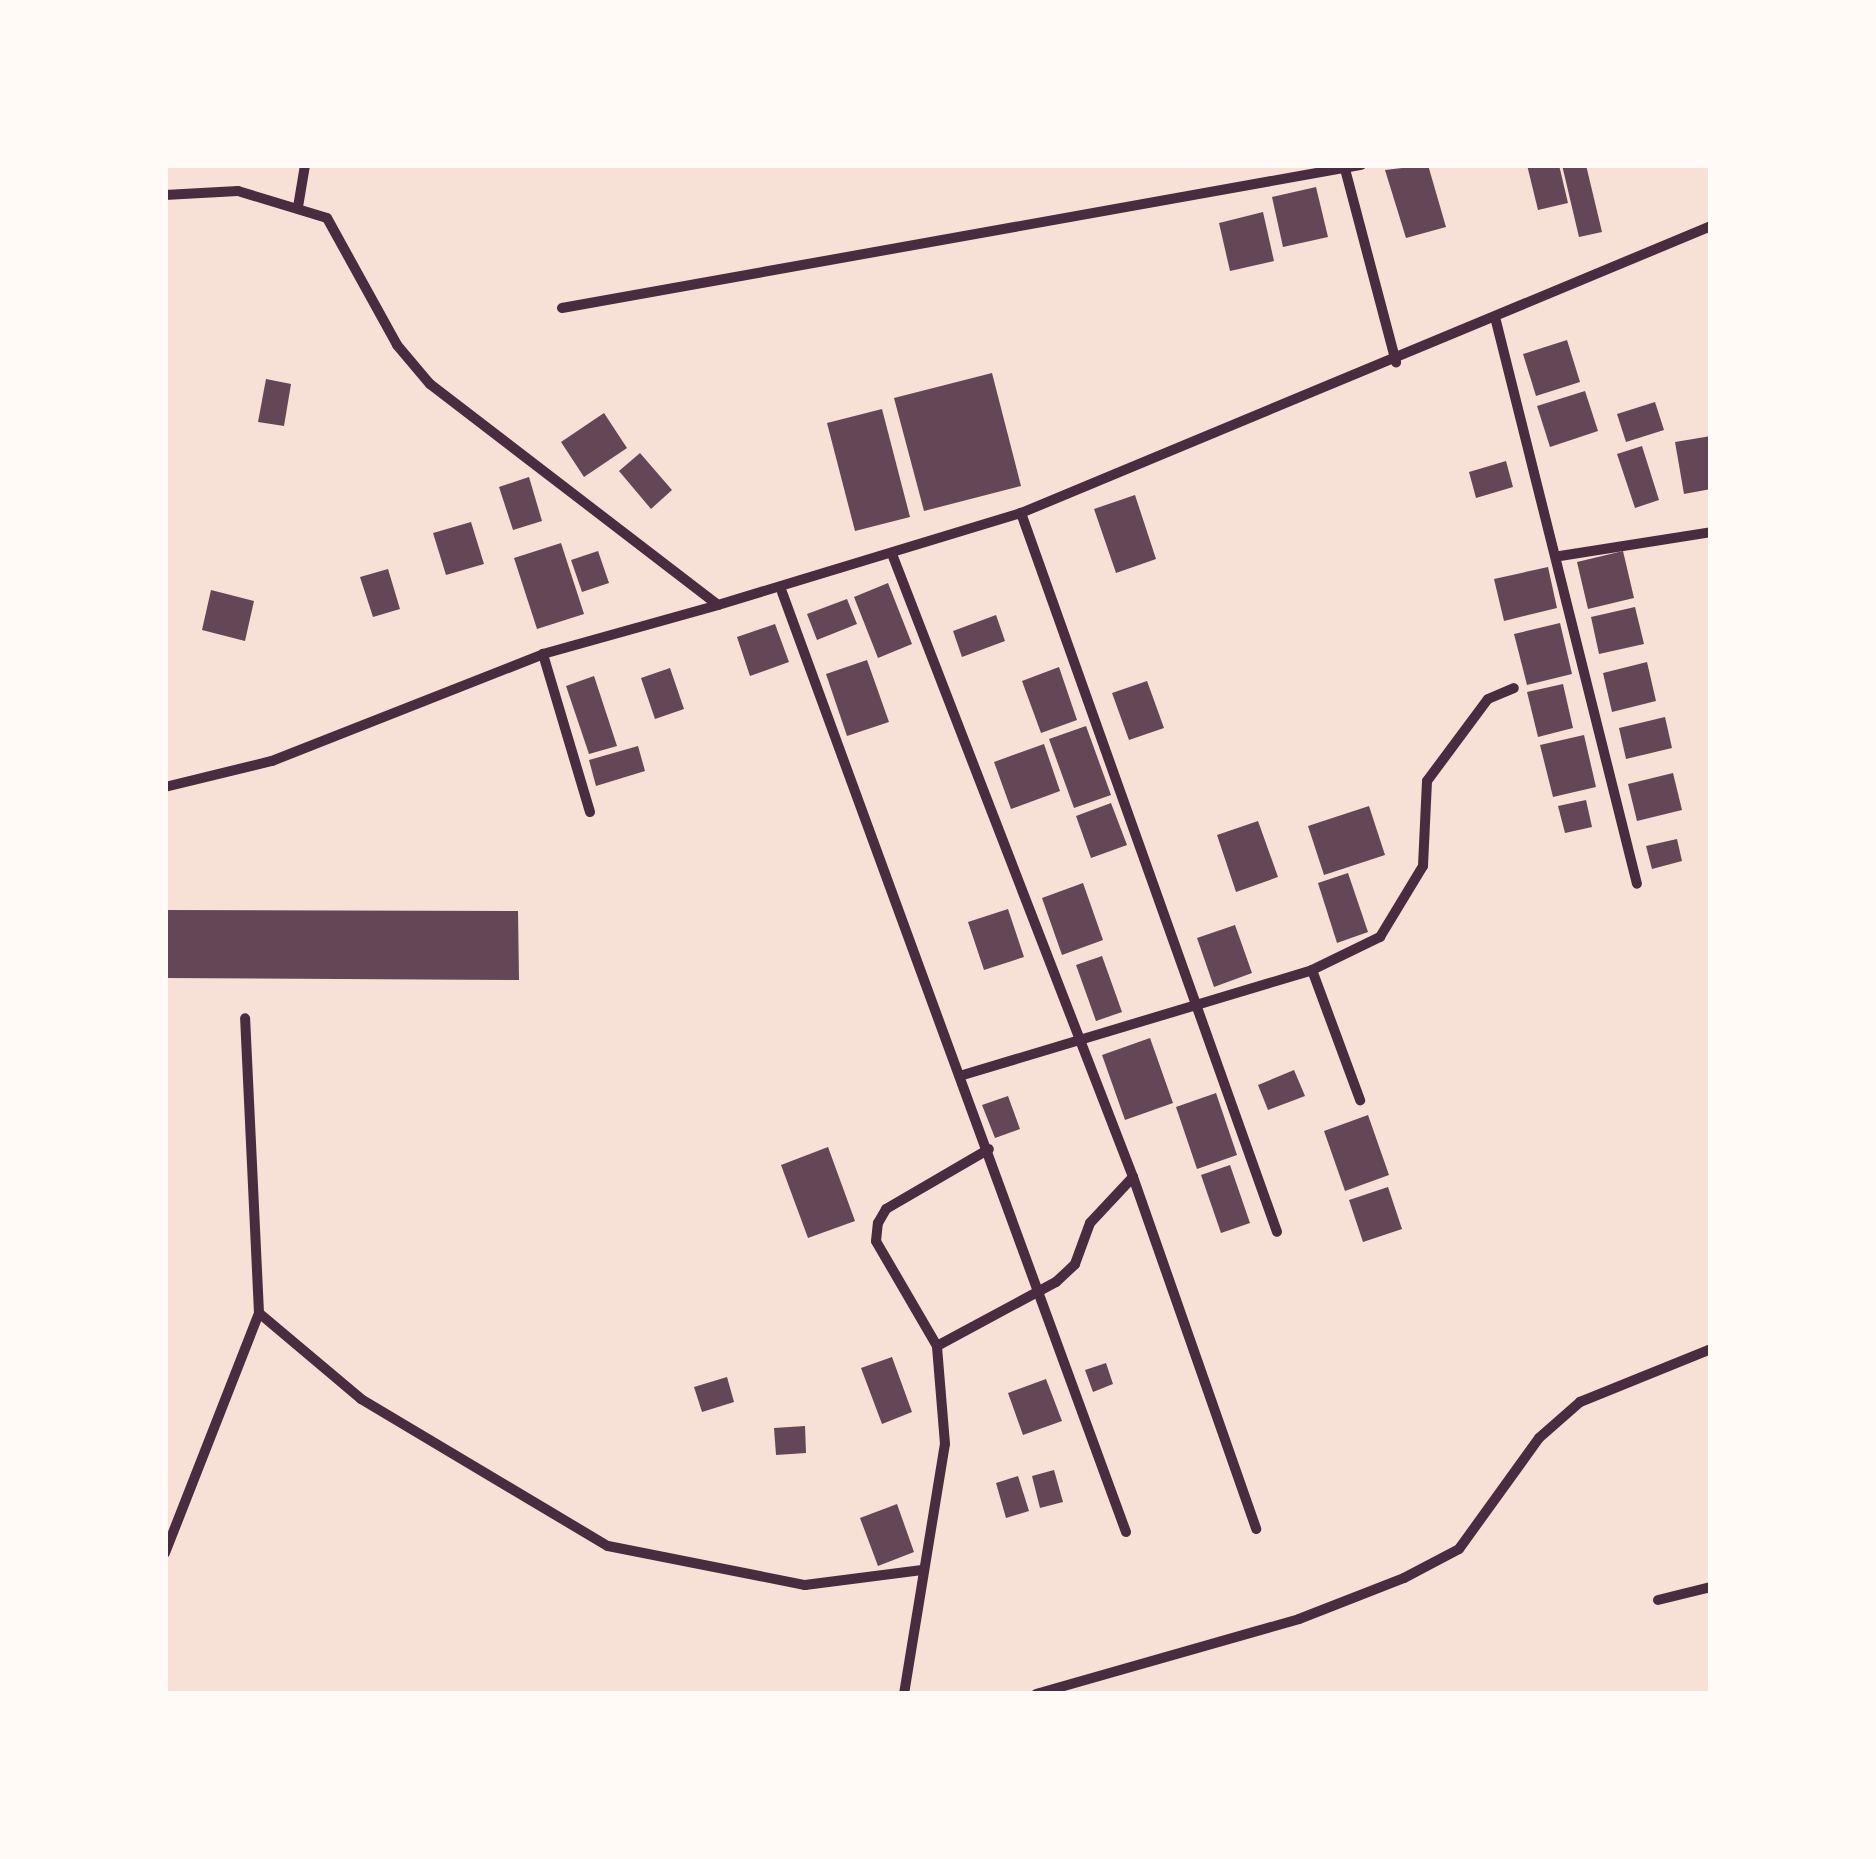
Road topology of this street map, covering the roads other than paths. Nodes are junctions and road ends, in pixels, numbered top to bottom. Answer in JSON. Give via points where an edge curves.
{"nodes":[{"id":1,"x":305,"y":165,"type":"edge"},
{"id":2,"x":1361,"y":165,"type":"edge"},
{"id":3,"x":1345,"y":169,"type":"junction"},
{"id":4,"x":165,"y":195,"type":"edge"},
{"id":5,"x":298,"y":207,"type":"junction"},
{"id":6,"x":1711,"y":226,"type":"edge"},
{"id":7,"x":562,"y":308,"type":"dead end"},
{"id":8,"x":1496,"y":322,"type":"junction"},
{"id":9,"x":1396,"y":362,"type":"junction"},
{"id":10,"x":1020,"y":514,"type":"junction"},
{"id":11,"x":1711,"y":532,"type":"edge"},
{"id":12,"x":892,"y":554,"type":"junction"},
{"id":13,"x":1560,"y":556,"type":"junction"},
{"id":14,"x":782,"y":592,"type":"junction"},
{"id":15,"x":718,"y":604,"type":"junction"},
{"id":16,"x":542,"y":654,"type":"junction"},
{"id":17,"x":1514,"y":688,"type":"dead end"},
{"id":18,"x":165,"y":787,"type":"edge"},
{"id":19,"x":590,"y":812,"type":"dead end"},
{"id":20,"x":1637,"y":884,"type":"dead end"},
{"id":21,"x":1312,"y":970,"type":"junction"},
{"id":22,"x":1197,"y":1009,"type":"junction"},
{"id":23,"x":246,"y":1018,"type":"dead end"},
{"id":24,"x":1078,"y":1046,"type":"junction"},
{"id":25,"x":964,"y":1076,"type":"junction"},
{"id":26,"x":1360,"y":1100,"type":"dead end"},
{"id":27,"x":990,"y":1149,"type":"junction"},
{"id":28,"x":1133,"y":1177,"type":"junction"},
{"id":29,"x":1277,"y":1232,"type":"dead end"},
{"id":30,"x":1041,"y":1292,"type":"junction"},
{"id":31,"x":259,"y":1313,"type":"junction"},
{"id":32,"x":937,"y":1346,"type":"junction"},
{"id":33,"x":1711,"y":1348,"type":"edge"},
{"id":34,"x":1256,"y":1530,"type":"dead end"},
{"id":35,"x":1126,"y":1532,"type":"dead end"},
{"id":36,"x":165,"y":1553,"type":"edge"},
{"id":37,"x":922,"y":1570,"type":"junction"},
{"id":38,"x":1711,"y":1587,"type":"edge"},
{"id":39,"x":1658,"y":1600,"type":"dead end"},
{"id":40,"x":904,"y":1694,"type":"edge"},
{"id":41,"x":1036,"y":1694,"type":"edge"}],
"edges":[{"from":1,"to":5,"type":"street"},
{"from":2,"to":3,"type":"street"},
{"from":3,"to":7,"type":"street"},
{"from":3,"to":9,"type":"street"},
{"from":4,"to":5,"type":"street","via":[[238,192]]},
{"from":5,"to":15,"type":"street","via":[[344,236],[397,345],[430,384]]},
{"from":6,"to":8,"type":"street"},
{"from":8,"to":9,"type":"street"},
{"from":8,"to":13,"type":"street"},
{"from":9,"to":10,"type":"street"},
{"from":10,"to":12,"type":"street"},
{"from":10,"to":22,"type":"street"},
{"from":11,"to":13,"type":"street"},
{"from":12,"to":14,"type":"street"},
{"from":12,"to":24,"type":"street"},
{"from":13,"to":20,"type":"street"},
{"from":14,"to":15,"type":"street"},
{"from":14,"to":25,"type":"street"},
{"from":15,"to":16,"type":"street"},
{"from":16,"to":18,"type":"street","via":[[272,761]]},
{"from":16,"to":19,"type":"street"},
{"from":17,"to":21,"type":"street","via":[[1488,698],[1427,781],[1423,866],[1380,937]]},
{"from":21,"to":22,"type":"street"},
{"from":21,"to":26,"type":"street"},
{"from":22,"to":24,"type":"street"},
{"from":22,"to":29,"type":"street"},
{"from":23,"to":31,"type":"street"},
{"from":24,"to":25,"type":"street"},
{"from":24,"to":28,"type":"street"},
{"from":25,"to":27,"type":"street"},
{"from":27,"to":30,"type":"street"},
{"from":27,"to":32,"type":"street","via":[[886,1209],[878,1223],[876,1240]]},
{"from":28,"to":30,"type":"street","via":[[1090,1223],[1075,1264]]},
{"from":28,"to":34,"type":"street"},
{"from":30,"to":32,"type":"street"},
{"from":30,"to":35,"type":"street"},
{"from":31,"to":36,"type":"street"},
{"from":31,"to":37,"type":"street","via":[[361,1399],[608,1546],[806,1585]]},
{"from":32,"to":37,"type":"street","via":[[945,1444]]},
{"from":33,"to":41,"type":"street","via":[[1580,1402],[1538,1438],[1458,1549],[1404,1578],[1299,1619]]},
{"from":37,"to":40,"type":"street"},
{"from":38,"to":39,"type":"street"}]}
